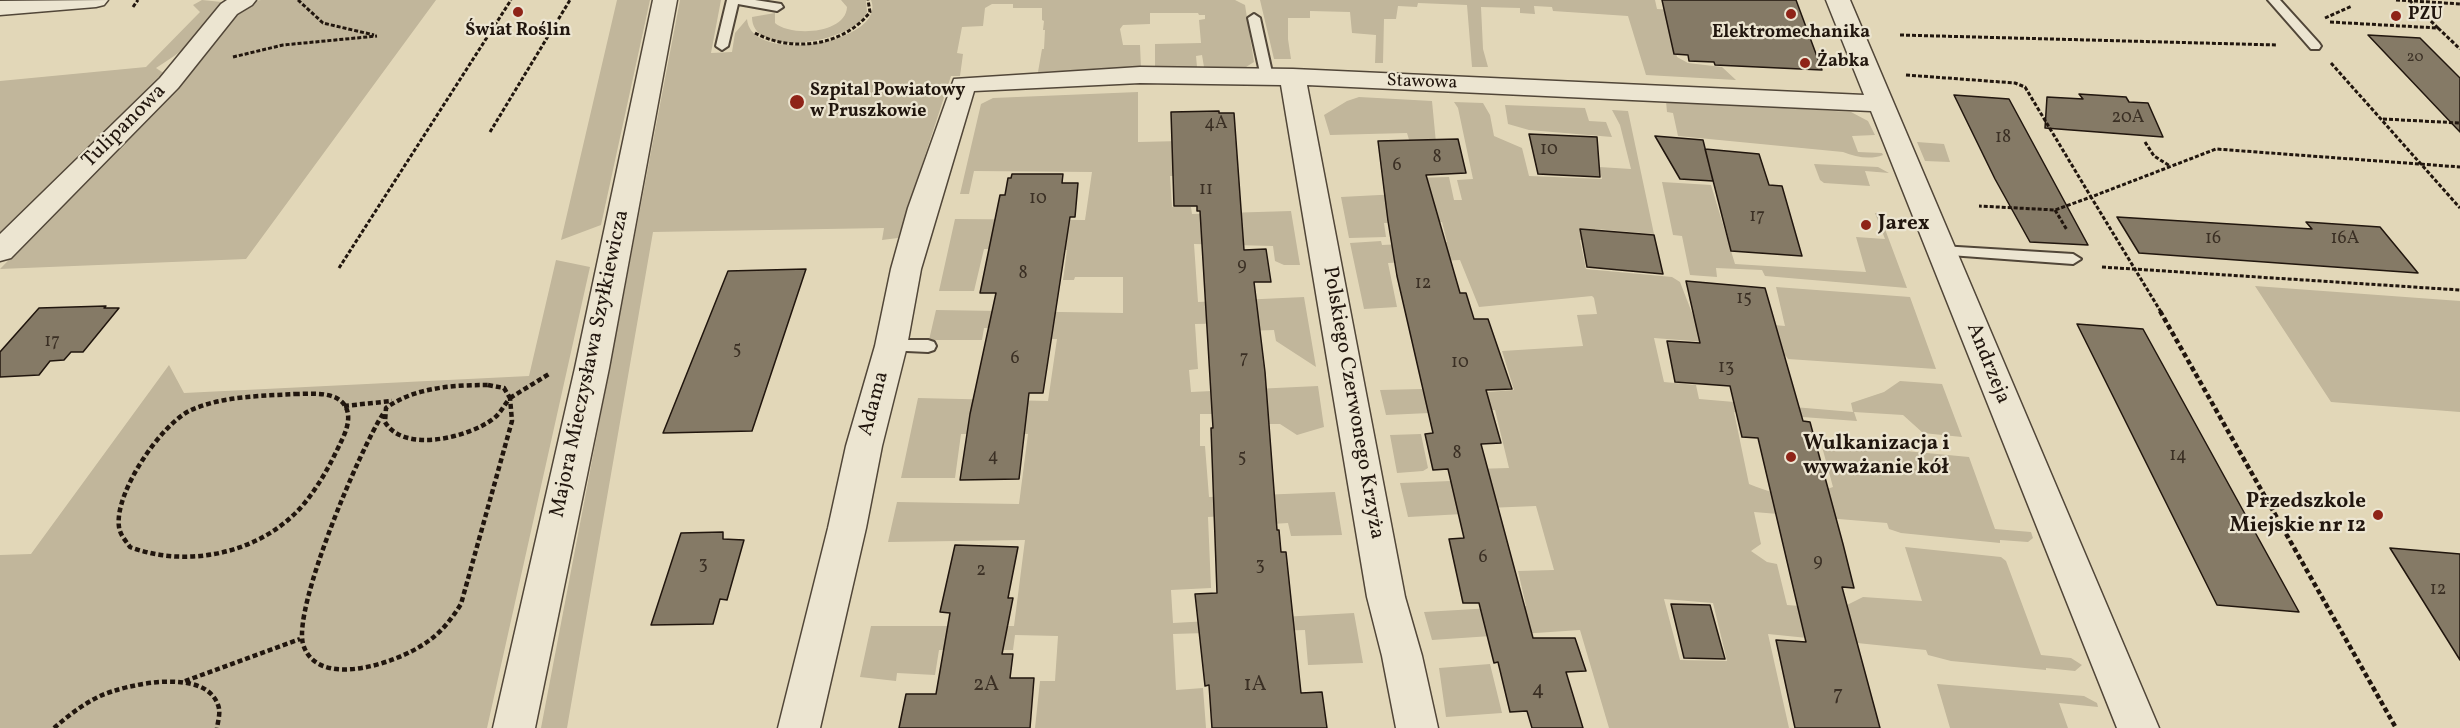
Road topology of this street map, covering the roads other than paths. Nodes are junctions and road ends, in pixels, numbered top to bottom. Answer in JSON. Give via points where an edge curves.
{"nodes":[{"id":1,"x":96,"y":0,"type":"edge"},
{"id":2,"x":244,"y":0,"type":"edge"},
{"id":3,"x":665,"y":0,"type":"edge"},
{"id":4,"x":733,"y":0,"type":"edge"},
{"id":5,"x":1838,"y":0,"type":"edge"},
{"id":6,"x":2274,"y":0,"type":"edge"},
{"id":7,"x":0,"y":8,"type":"edge"},
{"id":8,"x":777,"y":8,"type":"dead end"},
{"id":9,"x":1254,"y":18,"type":"dead end"},
{"id":10,"x":722,"y":46,"type":"dead end"},
{"id":11,"x":2315,"y":46,"type":"road end"},
{"id":12,"x":1280,"y":77,"type":"junction"},
{"id":13,"x":963,"y":84,"type":"joint"},
{"id":14,"x":1881,"y":104,"type":"junction"},
{"id":15,"x":1941,"y":250,"type":"junction"},
{"id":16,"x":0,"y":251,"type":"edge"},
{"id":17,"x":2073,"y":259,"type":"road end"},
{"id":18,"x":891,"y":346,"type":"junction"},
{"id":19,"x":928,"y":346,"type":"dead end"},
{"id":20,"x":514,"y":728,"type":"edge"},
{"id":21,"x":798,"y":728,"type":"edge"},
{"id":22,"x":1417,"y":728,"type":"edge"},
{"id":23,"x":2138,"y":728,"type":"edge"}],
"edges":[{"from":1,"to":7,"type":"street"},
{"from":2,"to":16,"type":"street","name":"Tulipanowa","via":[[229,9],[169,83]]},
{"from":3,"to":20,"type":"street","name":"Majora Mieczysława Szyłkiewicza","via":[[592,368]]},
{"from":4,"to":8,"type":"lane"},
{"from":4,"to":10,"type":"lane"},
{"from":5,"to":14,"type":"street","name":"Andrzeja"},
{"from":6,"to":11,"type":"lane"},
{"from":9,"to":12,"type":"lane","name":"Polskiego Czerwonego Krzyża"},
{"from":12,"to":13,"type":"street","name":"Stawowa","via":[[1140,75]]},
{"from":12,"to":14,"type":"street","name":"Stawowa"},
{"from":12,"to":22,"type":"street","name":"Polskiego Czerwonego Krzyża","via":[[1386,597]]},
{"from":13,"to":18,"type":"street","name":"Adama","via":[[920,218]]},
{"from":14,"to":15,"type":"street","name":"Andrzeja"},
{"from":15,"to":17,"type":"lane"},
{"from":15,"to":23,"type":"street","name":"Andrzeja"},
{"from":18,"to":19,"type":"lane"},
{"from":18,"to":21,"type":"street","name":"Adama"}]}
